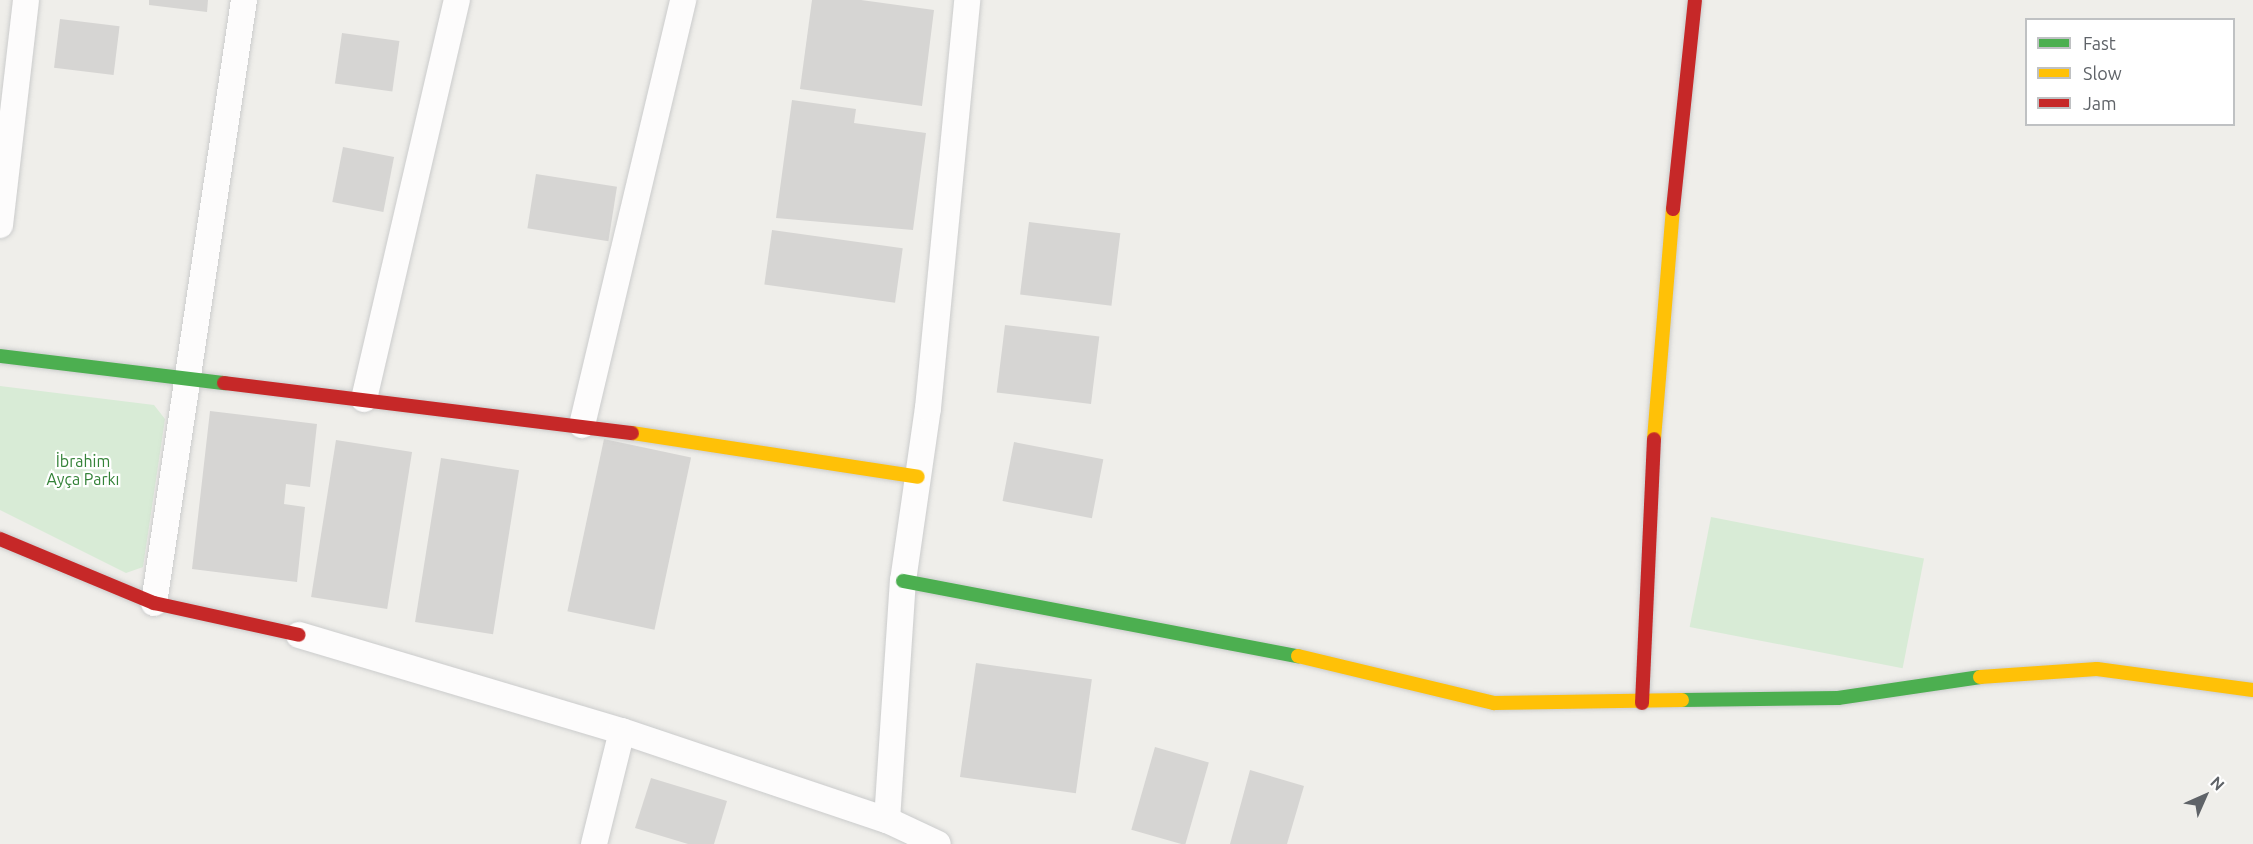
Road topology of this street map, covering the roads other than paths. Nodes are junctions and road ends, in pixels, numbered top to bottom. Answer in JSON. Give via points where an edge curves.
{"nodes":[{"id":1,"x":26,"y":0,"type":"edge"},
{"id":2,"x":244,"y":0,"type":"edge"},
{"id":3,"x":458,"y":0,"type":"edge"},
{"id":4,"x":683,"y":0,"type":"edge"},
{"id":5,"x":967,"y":0,"type":"edge"},
{"id":6,"x":1695,"y":0,"type":"edge"},
{"id":7,"x":0,"y":225,"type":"edge"},
{"id":8,"x":0,"y":356,"type":"edge"},
{"id":9,"x":188,"y":377,"type":"junction"},
{"id":10,"x":364,"y":399,"type":"junction"},
{"id":11,"x":582,"y":425,"type":"junction"},
{"id":12,"x":918,"y":477,"type":"junction"},
{"id":13,"x":0,"y":539,"type":"edge"},
{"id":14,"x":903,"y":581,"type":"junction"},
{"id":15,"x":154,"y":603,"type":"junction"},
{"id":16,"x":299,"y":635,"type":"joint"},
{"id":17,"x":2253,"y":690,"type":"edge"},
{"id":18,"x":1642,"y":703,"type":"junction"},
{"id":19,"x":622,"y":731,"type":"junction"},
{"id":20,"x":887,"y":820,"type":"junction"},
{"id":21,"x":594,"y":844,"type":"edge"},
{"id":22,"x":938,"y":844,"type":"edge"}],
"edges":[{"from":1,"to":7,"type":"street"},
{"from":2,"to":9,"type":"street"},
{"from":3,"to":10,"type":"street"},
{"from":4,"to":11,"type":"street"},
{"from":5,"to":12,"type":"street"},
{"from":6,"to":18,"type":"street","via":[[1657,367]]},
{"from":8,"to":9,"type":"street"},
{"from":9,"to":10,"type":"street"},
{"from":9,"to":15,"type":"street"},
{"from":10,"to":11,"type":"street"},
{"from":11,"to":12,"type":"street"},
{"from":12,"to":14,"type":"street"},
{"from":13,"to":15,"type":"street"},
{"from":14,"to":18,"type":"street","via":[[1304,657],[1494,703]]},
{"from":14,"to":20,"type":"street"},
{"from":15,"to":16,"type":"street"},
{"from":16,"to":19,"type":"street"},
{"from":17,"to":18,"type":"street","via":[[2097,669],[1962,678],[1838,698]]},
{"from":19,"to":20,"type":"street"},
{"from":19,"to":21,"type":"street"},
{"from":20,"to":22,"type":"street"}]}
